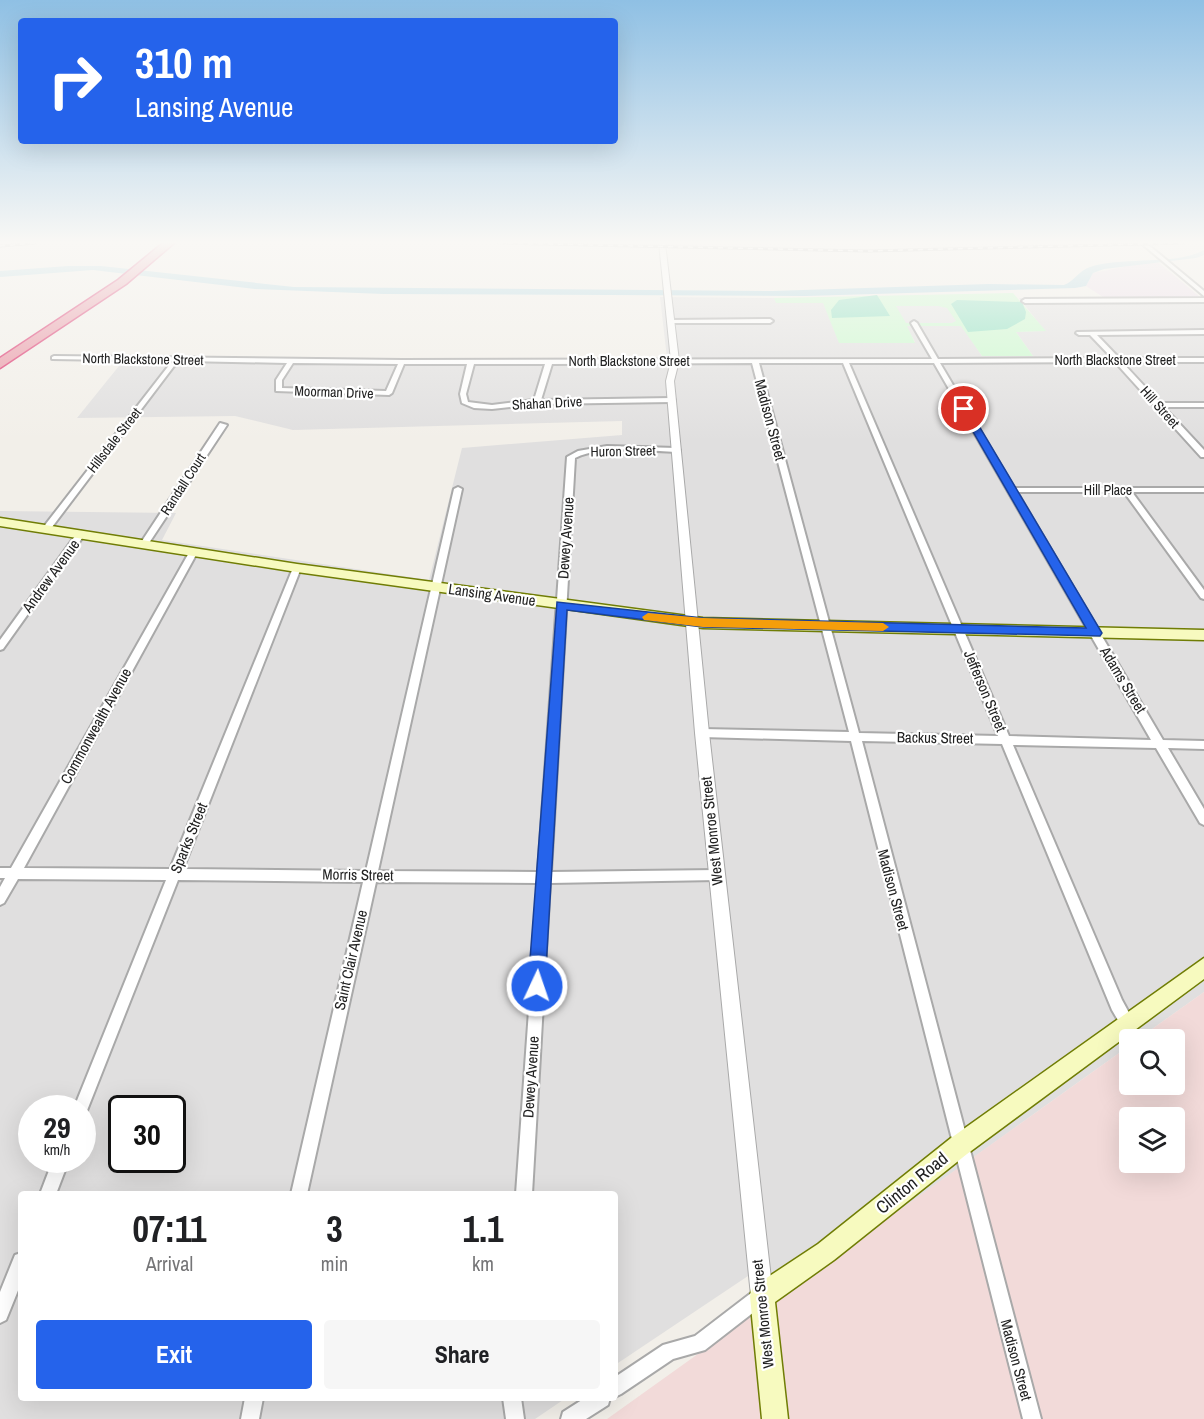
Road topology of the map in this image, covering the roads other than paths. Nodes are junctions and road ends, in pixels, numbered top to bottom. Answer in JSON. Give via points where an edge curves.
{"nodes":[{"id":1,"x":64,"y":309,"type":"edge"},
{"id":2,"x":82,"y":309,"type":"edge"},
{"id":3,"x":670,"y":309,"type":"edge"},
{"id":4,"x":770,"y":321,"type":"dead end"},
{"id":5,"x":671,"y":322,"type":"junction"},
{"id":6,"x":914,"y":323,"type":"dead end"},
{"id":7,"x":1079,"y":333,"type":"dead end"},
{"id":8,"x":1092,"y":333,"type":"junction"},
{"id":9,"x":1204,"y":333,"type":"edge"},
{"id":10,"x":0,"y":351,"type":"edge"},
{"id":11,"x":54,"y":358,"type":"dead end"},
{"id":12,"x":188,"y":360,"type":"junction"},
{"id":13,"x":845,"y":360,"type":"junction"},
{"id":14,"x":1118,"y":360,"type":"junction"},
{"id":15,"x":1204,"y":360,"type":"edge"},
{"id":16,"x":549,"y":361,"type":"junction"},
{"id":17,"x":675,"y":361,"type":"junction"},
{"id":18,"x":755,"y":361,"type":"junction"},
{"id":19,"x":936,"y":361,"type":"junction"},
{"id":20,"x":291,"y":362,"type":"junction"},
{"id":21,"x":402,"y":362,"type":"junction"},
{"id":22,"x":471,"y":362,"type":"junction"},
{"id":23,"x":0,"y":364,"type":"edge"},
{"id":24,"x":672,"y":400,"type":"junction"},
{"id":25,"x":537,"y":402,"type":"junction"},
{"id":26,"x":1159,"y":405,"type":"junction"},
{"id":27,"x":1204,"y":405,"type":"edge"},
{"id":28,"x":222,"y":425,"type":"dead end"},
{"id":29,"x":676,"y":450,"type":"junction"},
{"id":30,"x":1204,"y":455,"type":"edge"},
{"id":31,"x":571,"y":458,"type":"joint"},
{"id":32,"x":458,"y":489,"type":"dead end"},
{"id":33,"x":1011,"y":490,"type":"junction"},
{"id":34,"x":1126,"y":490,"type":"junction"},
{"id":35,"x":1204,"y":490,"type":"edge"},
{"id":36,"x":0,"y":522,"type":"edge"},
{"id":37,"x":46,"y":529,"type":"junction"},
{"id":38,"x":81,"y":534,"type":"junction"},
{"id":39,"x":144,"y":544,"type":"junction"},
{"id":40,"x":193,"y":553,"type":"junction"},
{"id":41,"x":297,"y":568,"type":"junction"},
{"id":42,"x":434,"y":586,"type":"junction"},
{"id":43,"x":1204,"y":596,"type":"edge"},
{"id":44,"x":561,"y":605,"type":"junction"},
{"id":45,"x":693,"y":621,"type":"junction"},
{"id":46,"x":825,"y":626,"type":"junction"},
{"id":47,"x":960,"y":628,"type":"junction"},
{"id":48,"x":1095,"y":633,"type":"junction"},
{"id":49,"x":1204,"y":635,"type":"edge"},
{"id":50,"x":0,"y":647,"type":"edge"},
{"id":51,"x":702,"y":733,"type":"junction"},
{"id":52,"x":853,"y":736,"type":"junction"},
{"id":53,"x":1006,"y":740,"type":"junction"},
{"id":54,"x":1161,"y":745,"type":"junction"},
{"id":55,"x":1204,"y":746,"type":"edge"},
{"id":56,"x":1204,"y":820,"type":"edge"},
{"id":57,"x":0,"y":873,"type":"edge"},
{"id":58,"x":14,"y":873,"type":"junction"},
{"id":59,"x":175,"y":874,"type":"junction"},
{"id":60,"x":370,"y":875,"type":"junction"},
{"id":61,"x":717,"y":875,"type":"junction"},
{"id":62,"x":543,"y":878,"type":"junction"},
{"id":63,"x":0,"y":899,"type":"edge"},
{"id":64,"x":1204,"y":967,"type":"edge"},
{"id":65,"x":1127,"y":1022,"type":"junction"},
{"id":66,"x":86,"y":1095,"type":"edge"},
{"id":67,"x":959,"y":1146,"type":"junction"},
{"id":68,"x":56,"y":1173,"type":"edge"},
{"id":69,"x":49,"y":1191,"type":"edge"},
{"id":70,"x":300,"y":1191,"type":"edge"},
{"id":71,"x":524,"y":1191,"type":"edge"},
{"id":72,"x":18,"y":1269,"type":"edge"},
{"id":73,"x":762,"y":1296,"type":"junction"},
{"id":74,"x":0,"y":1314,"type":"edge"},
{"id":75,"x":618,"y":1386,"type":"edge"},
{"id":76,"x":253,"y":1401,"type":"edge"},
{"id":77,"x":512,"y":1401,"type":"edge"},
{"id":78,"x":597,"y":1401,"type":"edge"},
{"id":79,"x":250,"y":1419,"type":"edge"},
{"id":80,"x":515,"y":1419,"type":"edge"},
{"id":81,"x":570,"y":1419,"type":"edge"},
{"id":82,"x":775,"y":1419,"type":"edge"},
{"id":83,"x":1032,"y":1419,"type":"edge"}],
"edges":[{"from":1,"to":10,"type":"highway"},
{"from":2,"to":23,"type":"highway"},
{"from":3,"to":5,"type":"street","name":"West Monroe Street"},
{"from":4,"to":5,"type":"street"},
{"from":5,"to":17,"type":"street","name":"West Monroe Street"},
{"from":6,"to":19,"type":"street","name":"Adams Street"},
{"from":7,"to":8,"type":"street"},
{"from":8,"to":9,"type":"street"},
{"from":8,"to":14,"type":"street","name":"Hill Street"},
{"from":11,"to":12,"type":"street","name":"North Blackstone Street"},
{"from":12,"to":20,"type":"street","name":"North Blackstone Street"},
{"from":12,"to":37,"type":"street","name":"Hillsdale Street","via":[[172,365]]},
{"from":13,"to":18,"type":"street","name":"North Blackstone Street"},
{"from":13,"to":19,"type":"street","name":"North Blackstone Street"},
{"from":13,"to":47,"type":"street","name":"Jefferson Street"},
{"from":14,"to":15,"type":"street","name":"North Blackstone Street"},
{"from":14,"to":19,"type":"street","name":"North Blackstone Street"},
{"from":14,"to":26,"type":"street","name":"Hill Street"},
{"from":16,"to":17,"type":"street","name":"North Blackstone Street"},
{"from":16,"to":22,"type":"street","name":"North Blackstone Street"},
{"from":16,"to":25,"type":"street"},
{"from":17,"to":18,"type":"street","name":"North Blackstone Street"},
{"from":17,"to":24,"type":"street","name":"West Monroe Street","via":[[670,381]]},
{"from":18,"to":46,"type":"street","name":"Madison Street"},
{"from":19,"to":33,"type":"street","name":"Adams Street"},
{"from":20,"to":21,"type":"street","name":"North Blackstone Street"},
{"from":20,"to":21,"type":"street","name":"Moorman Drive","via":[[279,380],[278,390],[389,393]]},
{"from":21,"to":22,"type":"street","name":"North Blackstone Street"},
{"from":22,"to":25,"type":"street","name":"Shahan Drive","via":[[463,394],[465,403],[489,407]]},
{"from":24,"to":25,"type":"street","name":"Shahan Drive"},
{"from":24,"to":29,"type":"street","name":"West Monroe Street"},
{"from":26,"to":27,"type":"street"},
{"from":26,"to":30,"type":"street","name":"Hill Street"},
{"from":28,"to":39,"type":"street","name":"Randall Court"},
{"from":29,"to":31,"type":"street","name":"Huron Street","via":[[594,449]]},
{"from":29,"to":45,"type":"street","name":"West Monroe Street"},
{"from":31,"to":44,"type":"street","name":"Dewey Avenue"},
{"from":32,"to":42,"type":"street","name":"Saint Clair Avenue"},
{"from":33,"to":34,"type":"street","name":"Hill Place"},
{"from":33,"to":48,"type":"street","name":"Adams Street"},
{"from":34,"to":35,"type":"street","name":"Hill Place"},
{"from":34,"to":43,"type":"street"},
{"from":36,"to":37,"type":"main road","name":"Lansing Avenue"},
{"from":37,"to":38,"type":"main road","name":"Lansing Avenue"},
{"from":38,"to":39,"type":"main road","name":"Lansing Avenue"},
{"from":38,"to":50,"type":"street","name":"Andrew Avenue"},
{"from":39,"to":40,"type":"main road","name":"Lansing Avenue"},
{"from":40,"to":41,"type":"main road","name":"Lansing Avenue"},
{"from":40,"to":58,"type":"street","name":"Commonwealth Avenue"},
{"from":41,"to":42,"type":"main road","name":"Lansing Avenue"},
{"from":41,"to":59,"type":"street","name":"Sparks Street"},
{"from":42,"to":44,"type":"main road","name":"Lansing Avenue"},
{"from":42,"to":60,"type":"street","name":"Saint Clair Avenue"},
{"from":44,"to":45,"type":"main road","name":"Lansing Avenue"},
{"from":44,"to":62,"type":"street","name":"Dewey Avenue"},
{"from":45,"to":46,"type":"main road","name":"Lansing Avenue"},
{"from":45,"to":51,"type":"street","name":"West Monroe Street"},
{"from":46,"to":47,"type":"main road","name":"Lansing Avenue"},
{"from":46,"to":52,"type":"street","name":"Madison Street"},
{"from":47,"to":48,"type":"main road","name":"Lansing Avenue"},
{"from":47,"to":53,"type":"street","name":"Jefferson Street"},
{"from":48,"to":49,"type":"main road","name":"Lansing Avenue"},
{"from":48,"to":54,"type":"street","name":"Adams Street"},
{"from":51,"to":52,"type":"street","name":"Backus Street"},
{"from":51,"to":61,"type":"street","name":"West Monroe Street"},
{"from":52,"to":53,"type":"street","name":"Backus Street"},
{"from":52,"to":67,"type":"street","name":"Madison Street"},
{"from":53,"to":54,"type":"street","name":"Backus Street"},
{"from":53,"to":65,"type":"street","name":"Jefferson Street"},
{"from":54,"to":55,"type":"street","name":"Backus Street"},
{"from":54,"to":56,"type":"street","name":"Adams Street"},
{"from":57,"to":58,"type":"street","name":"Morris Street"},
{"from":58,"to":59,"type":"street","name":"Morris Street"},
{"from":58,"to":63,"type":"street","name":"Commonwealth Avenue"},
{"from":59,"to":60,"type":"street","name":"Morris Street"},
{"from":59,"to":66,"type":"street","name":"Sparks Street"},
{"from":60,"to":62,"type":"street","name":"Morris Street"},
{"from":60,"to":70,"type":"street","name":"Saint Clair Avenue"},
{"from":61,"to":62,"type":"street","name":"Morris Street"},
{"from":61,"to":73,"type":"street","name":"West Monroe Street"},
{"from":62,"to":71,"type":"street","name":"Dewey Avenue"},
{"from":64,"to":65,"type":"main road","name":"Clinton Road"},
{"from":65,"to":67,"type":"main road","name":"Clinton Road"},
{"from":67,"to":73,"type":"main road","name":"Clinton Road","via":[[826,1252]]},
{"from":67,"to":83,"type":"street","name":"Madison Street"},
{"from":68,"to":69,"type":"street"},
{"from":72,"to":74,"type":"street"},
{"from":73,"to":75,"type":"street","name":"Clinton Road","via":[[699,1344],[669,1351]]},
{"from":73,"to":82,"type":"main road","name":"West Monroe Street"},
{"from":76,"to":79,"type":"street"},
{"from":77,"to":80,"type":"street"},
{"from":78,"to":81,"type":"street"}]}
